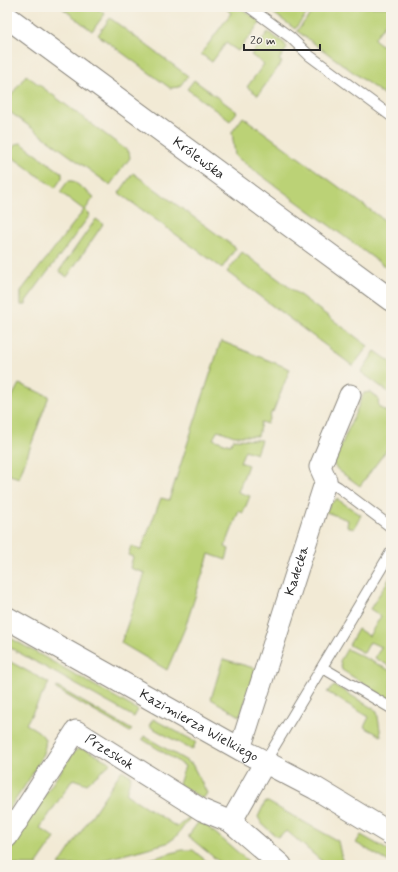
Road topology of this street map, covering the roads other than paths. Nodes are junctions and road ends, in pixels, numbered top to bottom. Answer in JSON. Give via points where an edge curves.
{"nodes":[{"id":1,"x":250,"y":7,"type":"edge"},
{"id":2,"x":7,"y":17,"type":"edge"},
{"id":3,"x":391,"y":116,"type":"edge"},
{"id":4,"x":391,"y":300,"type":"edge"},
{"id":5,"x":350,"y":395,"type":"dead end"},
{"id":6,"x":326,"y":480,"type":"junction"},
{"id":7,"x":391,"y":528,"type":"edge"},
{"id":8,"x":391,"y":552,"type":"edge"},
{"id":9,"x":7,"y":618,"type":"edge"},
{"id":10,"x":323,"y":668,"type":"junction"},
{"id":11,"x":391,"y":708,"type":"edge"},
{"id":12,"x":240,"y":749,"type":"junction"},
{"id":13,"x":265,"y":762,"type":"junction"},
{"id":14,"x":231,"y":822,"type":"junction"},
{"id":15,"x":391,"y":834,"type":"edge"},
{"id":16,"x":7,"y":837,"type":"edge"},
{"id":17,"x":281,"y":865,"type":"edge"}],
"edges":[{"from":1,"to":3,"type":"lane","via":[[290,37],[310,56]]},
{"from":2,"to":4,"type":"street","name":"Królewska"},
{"from":5,"to":6,"type":"street","name":"Kadecka","via":[[320,467]]},
{"from":6,"to":7,"type":"lane"},
{"from":6,"to":12,"type":"street","name":"Kadecka"},
{"from":8,"to":10,"type":"lane"},
{"from":9,"to":12,"type":"street","name":"Kazimierza Wielkiego"},
{"from":10,"to":11,"type":"lane"},
{"from":10,"to":13,"type":"lane"},
{"from":12,"to":13,"type":"street","name":"Kazimierza Wielkiego"},
{"from":13,"to":14,"type":"street"},
{"from":13,"to":15,"type":"street","name":"Kazimierza Wielkiego","via":[[326,794]]},
{"from":14,"to":16,"type":"street","name":"Przeskok","via":[[202,810],[76,732]]},
{"from":14,"to":17,"type":"street","name":"Przeskok"}]}
